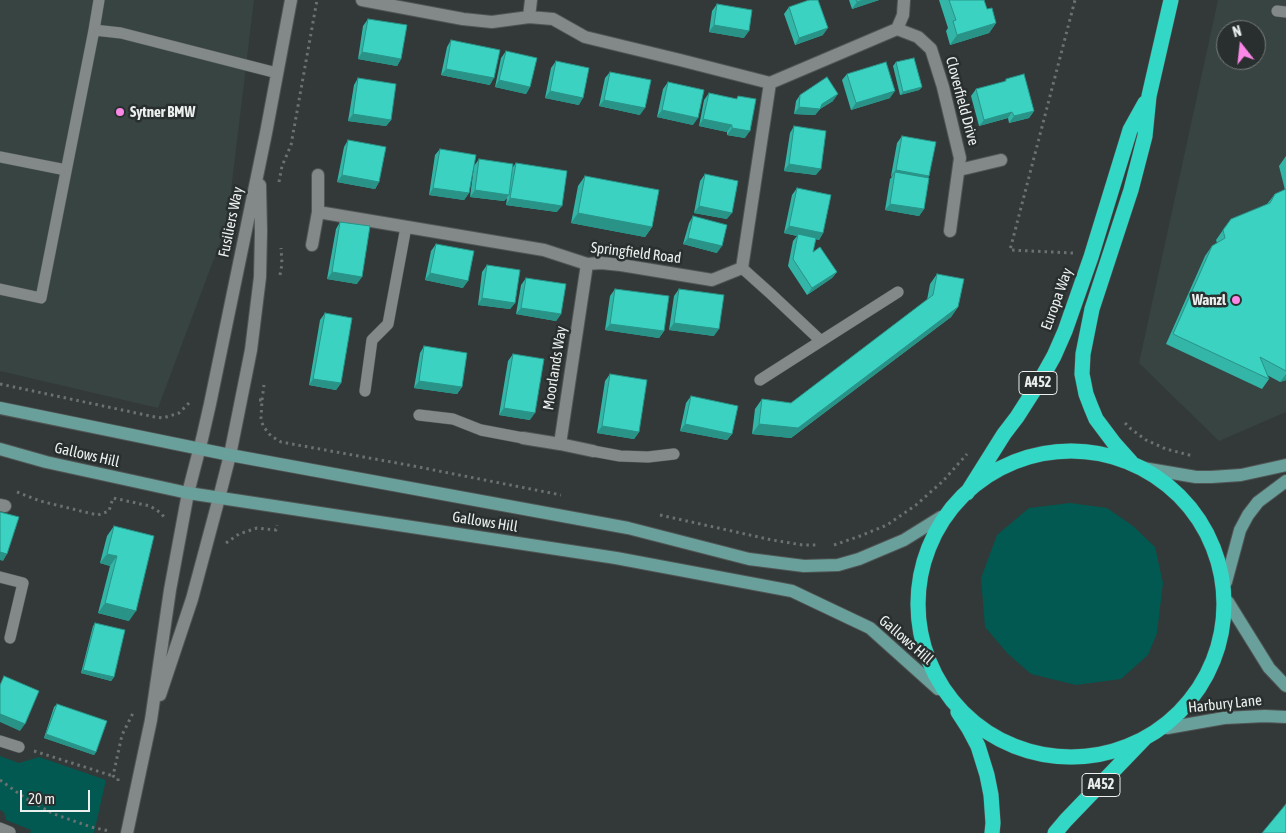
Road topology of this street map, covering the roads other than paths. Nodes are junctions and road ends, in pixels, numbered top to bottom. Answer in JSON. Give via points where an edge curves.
{"nodes":[{"id":1,"x":99,"y":0,"type":"edge"},
{"id":2,"x":291,"y":0,"type":"edge"},
{"id":3,"x":362,"y":0,"type":"edge"},
{"id":4,"x":531,"y":0,"type":"edge"},
{"id":5,"x":904,"y":0,"type":"edge"},
{"id":6,"x":1171,"y":0,"type":"edge"},
{"id":7,"x":529,"y":17,"type":"junction"},
{"id":8,"x":897,"y":29,"type":"junction"},
{"id":9,"x":94,"y":30,"type":"junction"},
{"id":10,"x":277,"y":73,"type":"junction"},
{"id":11,"x":770,"y":83,"type":"junction"},
{"id":12,"x":1149,"y":96,"type":"junction"},
{"id":13,"x":0,"y":156,"type":"edge"},
{"id":14,"x":1002,"y":160,"type":"dead end"},
{"id":15,"x":259,"y":168,"type":"junction"},
{"id":16,"x":66,"y":170,"type":"junction"},
{"id":17,"x":958,"y":170,"type":"junction"},
{"id":18,"x":318,"y":174,"type":"dead end"},
{"id":19,"x":318,"y":212,"type":"junction"},
{"id":20,"x":406,"y":227,"type":"junction"},
{"id":21,"x":950,"y":232,"type":"dead end"},
{"id":22,"x":312,"y":245,"type":"dead end"},
{"id":23,"x":587,"y":264,"type":"junction"},
{"id":24,"x":742,"y":268,"type":"junction"},
{"id":25,"x":0,"y":289,"type":"edge"},
{"id":26,"x":898,"y":292,"type":"dead end"},
{"id":27,"x":821,"y":341,"type":"junction"},
{"id":28,"x":760,"y":380,"type":"dead end"},
{"id":29,"x":365,"y":391,"type":"dead end"},
{"id":30,"x":0,"y":408,"type":"edge"},
{"id":31,"x":419,"y":414,"type":"dead end"},
{"id":32,"x":523,"y":438,"type":"joint"},
{"id":33,"x":560,"y":444,"type":"junction"},
{"id":34,"x":0,"y":449,"type":"edge"},
{"id":35,"x":199,"y":449,"type":"junction"},
{"id":36,"x":593,"y":451,"type":"joint"},
{"id":37,"x":674,"y":454,"type":"dead end"},
{"id":38,"x":230,"y":455,"type":"junction"},
{"id":39,"x":1137,"y":465,"type":"junction"},
{"id":40,"x":1286,"y":465,"type":"edge"},
{"id":41,"x":1286,"y":482,"type":"edge"},
{"id":42,"x":188,"y":493,"type":"junction"},
{"id":43,"x":219,"y":498,"type":"junction"},
{"id":44,"x":963,"y":498,"type":"junction"},
{"id":45,"x":941,"y":517,"type":"junction"},
{"id":46,"x":0,"y":577,"type":"edge"},
{"id":47,"x":1226,"y":582,"type":"junction"},
{"id":48,"x":1228,"y":602,"type":"junction"},
{"id":49,"x":10,"y":638,"type":"dead end"},
{"id":50,"x":1286,"y":686,"type":"edge"},
{"id":51,"x":938,"y":689,"type":"junction"},
{"id":52,"x":955,"y":707,"type":"junction"},
{"id":53,"x":1286,"y":717,"type":"edge"},
{"id":54,"x":151,"y":720,"type":"junction"},
{"id":55,"x":1167,"y":728,"type":"junction"},
{"id":56,"x":1146,"y":737,"type":"junction"},
{"id":57,"x":0,"y":741,"type":"edge"},
{"id":58,"x":19,"y":747,"type":"road end"},
{"id":59,"x":127,"y":833,"type":"edge"},
{"id":60,"x":992,"y":833,"type":"edge"},
{"id":61,"x":1055,"y":833,"type":"edge"}],
"edges":[{"from":1,"to":9,"type":"lane"},
{"from":2,"to":10,"type":"street","name":"Fusiliers Way"},
{"from":3,"to":7,"type":"street","via":[[492,22]]},
{"from":4,"to":7,"type":"street"},
{"from":5,"to":8,"type":"street"},
{"from":6,"to":12,"type":"highway","name":"Europa Way","number":"A452"},
{"from":7,"to":11,"type":"street","via":[[553,19],[585,37]]},
{"from":8,"to":11,"type":"street"},
{"from":8,"to":17,"type":"street","name":"Cloverfield Drive","via":[[918,37],[931,49],[960,158]]},
{"from":9,"to":10,"type":"lane","via":[[121,33]]},
{"from":9,"to":16,"type":"lane"},
{"from":10,"to":15,"type":"street","name":"Fusiliers Way"},
{"from":11,"to":24,"type":"street"},
{"from":12,"to":39,"type":"highway","name":"Europa Way","number":"A452","via":[[1144,136],[1131,190],[1092,309],[1082,374],[1096,418],[1114,443]]},
{"from":12,"to":44,"type":"highway","name":"Europa Way","number":"A452","via":[[1130,130],[1091,258],[1061,340],[1040,381]]},
{"from":13,"to":16,"type":"lane"},
{"from":14,"to":17,"type":"street"},
{"from":15,"to":35,"type":"street","name":"Fusiliers Way"},
{"from":15,"to":38,"type":"street","via":[[260,277],[251,350]]},
{"from":16,"to":25,"type":"lane","via":[[41,298]]},
{"from":17,"to":21,"type":"street","name":"Cloverfield Drive"},
{"from":18,"to":19,"type":"street"},
{"from":19,"to":20,"type":"street","name":"Springfield Road"},
{"from":19,"to":22,"type":"street"},
{"from":20,"to":23,"type":"street","name":"Springfield Road","via":[[544,250]]},
{"from":20,"to":29,"type":"lane","via":[[388,324],[372,340]]},
{"from":23,"to":24,"type":"street","name":"Springfield Road","via":[[621,265],[712,280]]},
{"from":23,"to":33,"type":"street","name":"Moorlands Way"},
{"from":24,"to":27,"type":"lane"},
{"from":26,"to":27,"type":"lane"},
{"from":27,"to":28,"type":"lane"},
{"from":30,"to":35,"type":"street","name":"Gallows Hill"},
{"from":31,"to":32,"type":"lane"},
{"from":32,"to":33,"type":"street"},
{"from":33,"to":36,"type":"street"},
{"from":34,"to":42,"type":"street","name":"Gallows Hill"},
{"from":35,"to":38,"type":"street","name":"Gallows Hill"},
{"from":35,"to":42,"type":"street","name":"Fusiliers Way"},
{"from":36,"to":37,"type":"lane","via":[[620,456]]},
{"from":38,"to":43,"type":"street"},
{"from":38,"to":45,"type":"street","name":"Gallows Hill","via":[[628,528],[749,559],[804,566],[838,565],[859,559],[904,540]]},
{"from":39,"to":40,"type":"street","via":[[1196,477],[1241,475]]},
{"from":39,"to":44,"type":"highway","via":[[1100,454],[1044,456],[1014,466]]},
{"from":39,"to":47,"type":"highway","via":[[1168,487],[1199,521]]},
{"from":41,"to":47,"type":"street","via":[[1258,502],[1248,515],[1240,530]]},
{"from":42,"to":43,"type":"street","name":"Gallows Hill"},
{"from":42,"to":54,"type":"street","name":"Fusiliers Way"},
{"from":43,"to":51,"type":"street","name":"Gallows Hill","via":[[616,558],[792,591],[870,628]]},
{"from":43,"to":54,"type":"street","via":[[192,599]]},
{"from":44,"to":45,"type":"highway"},
{"from":45,"to":51,"type":"highway","via":[[931,534],[915,580],[913,610],[920,646]]},
{"from":46,"to":49,"type":"lane","via":[[23,583]]},
{"from":47,"to":48,"type":"highway"},
{"from":48,"to":50,"type":"street","name":"Harbury Lane","via":[[1269,668]]},
{"from":48,"to":55,"type":"highway","via":[[1221,643],[1206,678]]},
{"from":51,"to":52,"type":"highway"},
{"from":52,"to":56,"type":"highway","via":[[1006,737],[1028,746],[1069,754],[1095,751]]},
{"from":52,"to":60,"type":"highway","via":[[978,746],[985,767],[991,795]]},
{"from":53,"to":55,"type":"street","name":"Harbury Lane","via":[[1224,718]]},
{"from":54,"to":59,"type":"street"},
{"from":55,"to":56,"type":"highway"},
{"from":56,"to":61,"type":"highway","number":"A452"},
{"from":57,"to":58,"type":"lane"}]}
